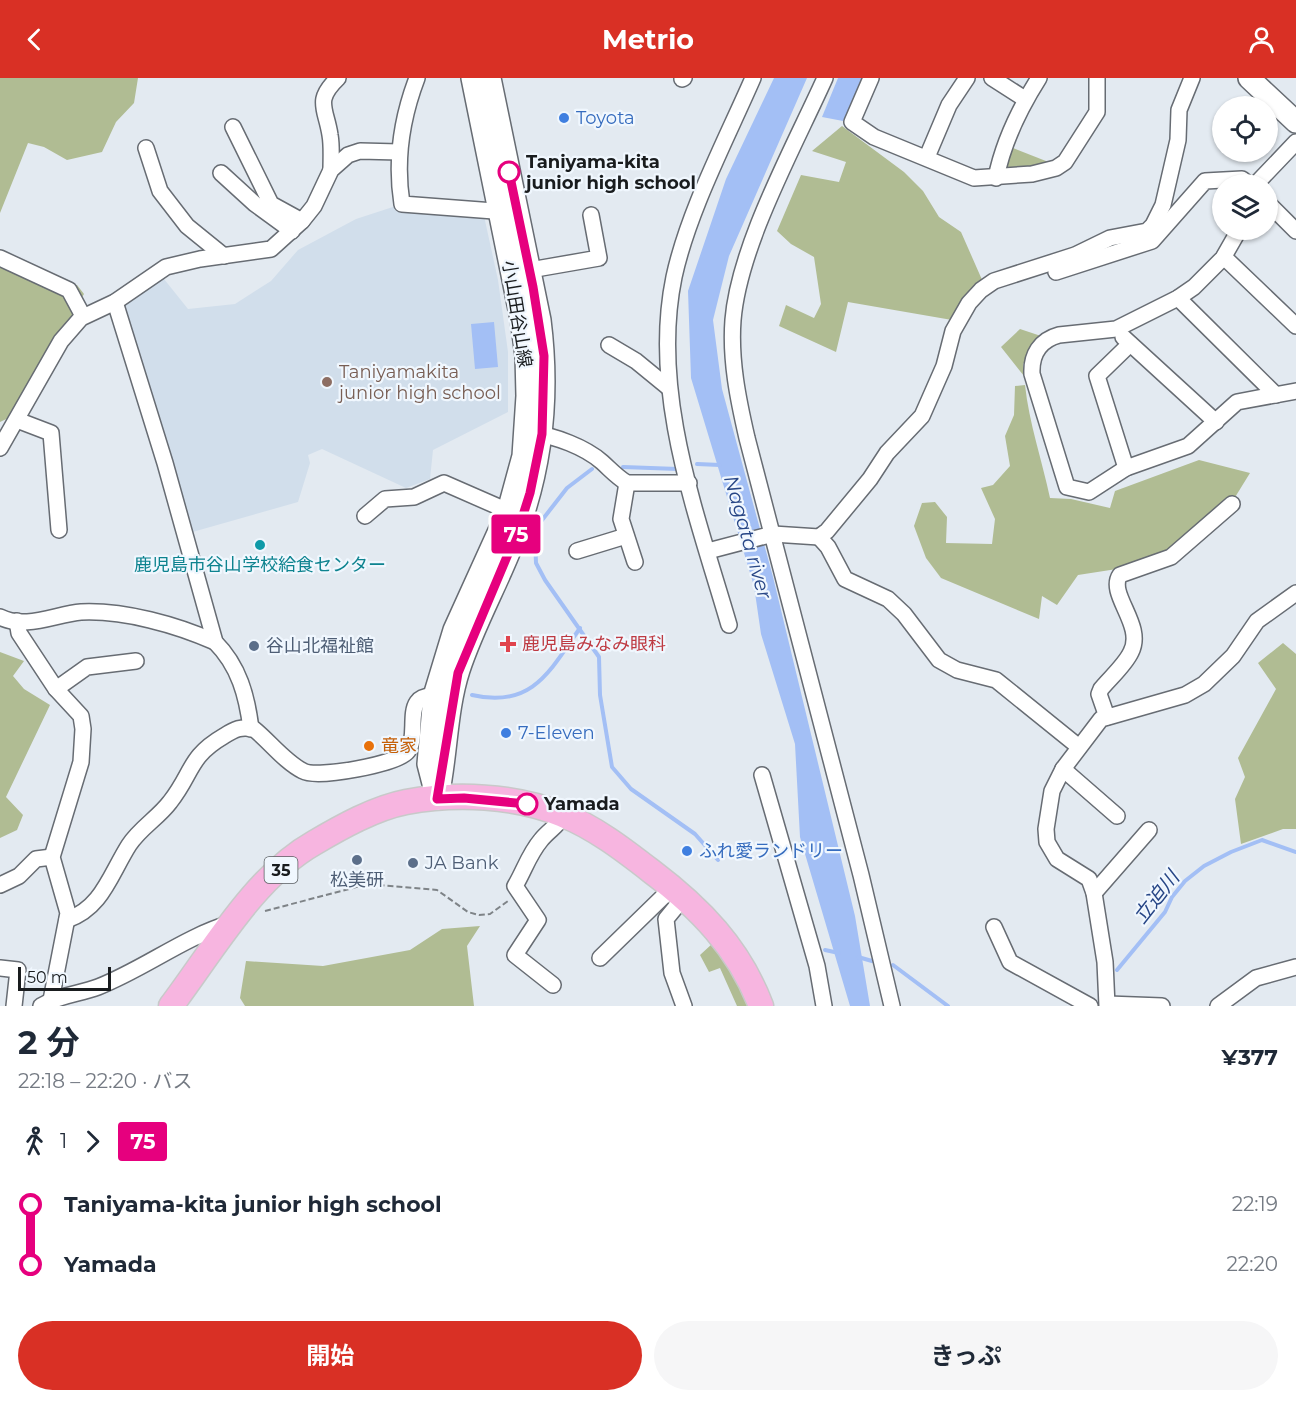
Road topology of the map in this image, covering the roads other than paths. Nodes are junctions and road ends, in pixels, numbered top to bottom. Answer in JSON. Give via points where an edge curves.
{"nodes":[{"id":1,"x":338,"y":78,"type":"edge"},
{"id":2,"x":417,"y":78,"type":"edge"},
{"id":3,"x":472,"y":78,"type":"edge"},
{"id":4,"x":490,"y":78,"type":"edge"},
{"id":5,"x":825,"y":78,"type":"edge"},
{"id":6,"x":871,"y":78,"type":"edge"},
{"id":7,"x":967,"y":78,"type":"edge"},
{"id":8,"x":992,"y":78,"type":"edge"},
{"id":9,"x":1039,"y":78,"type":"edge"},
{"id":10,"x":1097,"y":78,"type":"edge"},
{"id":11,"x":1192,"y":78,"type":"edge"},
{"id":12,"x":1249,"y":78,"type":"edge"},
{"id":13,"x":747,"y":79,"type":"edge"},
{"id":14,"x":1025,"y":99,"type":"junction"},
{"id":15,"x":1296,"y":122,"type":"edge"},
{"id":16,"x":233,"y":127,"type":"dead end"},
{"id":17,"x":1296,"y":142,"type":"edge"},
{"id":18,"x":146,"y":148,"type":"dead end"},
{"id":19,"x":399,"y":152,"type":"junction"},
{"id":20,"x":927,"y":158,"type":"junction"},
{"id":21,"x":331,"y":170,"type":"junction"},
{"id":22,"x":221,"y":173,"type":"dead end"},
{"id":23,"x":1266,"y":174,"type":"edge"},
{"id":24,"x":996,"y":178,"type":"junction"},
{"id":25,"x":1212,"y":180,"type":"edge"},
{"id":26,"x":508,"y":212,"type":"junction"},
{"id":27,"x":1278,"y":213,"type":"edge"},
{"id":28,"x":591,"y":215,"type":"dead end"},
{"id":29,"x":297,"y":226,"type":"junction"},
{"id":30,"x":1296,"y":231,"type":"edge"},
{"id":31,"x":1233,"y":240,"type":"edge"},
{"id":32,"x":224,"y":256,"type":"junction"},
{"id":33,"x":1224,"y":257,"type":"junction"},
{"id":34,"x":0,"y":258,"type":"edge"},
{"id":35,"x":530,"y":270,"type":"junction"},
{"id":36,"x":1056,"y":272,"type":"dead end"},
{"id":37,"x":1178,"y":298,"type":"junction"},
{"id":38,"x":114,"y":302,"type":"junction"},
{"id":39,"x":83,"y":316,"type":"junction"},
{"id":40,"x":1296,"y":326,"type":"edge"},
{"id":41,"x":1116,"y":329,"type":"junction"},
{"id":42,"x":1130,"y":344,"type":"junction"},
{"id":43,"x":609,"y":345,"type":"dead end"},
{"id":44,"x":669,"y":388,"type":"junction"},
{"id":45,"x":1296,"y":392,"type":"edge"},
{"id":46,"x":1276,"y":395,"type":"junction"},
{"id":47,"x":17,"y":420,"type":"junction"},
{"id":48,"x":1216,"y":422,"type":"junction"},
{"id":49,"x":534,"y":433,"type":"junction"},
{"id":50,"x":0,"y":448,"type":"edge"},
{"id":51,"x":1125,"y":468,"type":"junction"},
{"id":52,"x":627,"y":483,"type":"junction"},
{"id":53,"x":689,"y":483,"type":"junction"},
{"id":54,"x":1232,"y":504,"type":"dead end"},
{"id":55,"x":508,"y":511,"type":"junction"},
{"id":56,"x":365,"y":516,"type":"dead end"},
{"id":57,"x":59,"y":530,"type":"dead end"},
{"id":58,"x":773,"y":534,"type":"junction"},
{"id":59,"x":626,"y":536,"type":"junction"},
{"id":60,"x":819,"y":537,"type":"junction"},
{"id":61,"x":577,"y":551,"type":"dead end"},
{"id":62,"x":708,"y":551,"type":"junction"},
{"id":63,"x":635,"y":562,"type":"dead end"},
{"id":64,"x":1296,"y":593,"type":"edge"},
{"id":65,"x":0,"y":617,"type":"edge"},
{"id":66,"x":17,"y":621,"type":"junction"},
{"id":67,"x":729,"y":625,"type":"dead end"},
{"id":68,"x":215,"y":642,"type":"junction"},
{"id":69,"x":136,"y":661,"type":"dead end"},
{"id":70,"x":56,"y":689,"type":"junction"},
{"id":71,"x":443,"y":698,"type":"junction"},
{"id":72,"x":1107,"y":717,"type":"junction"},
{"id":73,"x":251,"y":729,"type":"junction"},
{"id":74,"x":1079,"y":747,"type":"junction"},
{"id":75,"x":1063,"y":769,"type":"junction"},
{"id":76,"x":762,"y":775,"type":"dead end"},
{"id":77,"x":437,"y":799,"type":"junction"},
{"id":78,"x":564,"y":815,"type":"junction"},
{"id":79,"x":1117,"y":816,"type":"dead end"},
{"id":80,"x":1149,"y":830,"type":"dead end"},
{"id":81,"x":52,"y":857,"type":"junction"},
{"id":82,"x":0,"y":885,"type":"edge"},
{"id":83,"x":678,"y":892,"type":"junction"},
{"id":84,"x":1094,"y":893,"type":"junction"},
{"id":85,"x":67,"y":920,"type":"junction"},
{"id":86,"x":234,"y":922,"type":"junction"},
{"id":87,"x":994,"y":927,"type":"dead end"},
{"id":88,"x":600,"y":958,"type":"dead end"},
{"id":89,"x":1296,"y":967,"type":"edge"},
{"id":90,"x":0,"y":968,"type":"edge"},
{"id":91,"x":553,"y":985,"type":"dead end"},
{"id":92,"x":1238,"y":1000,"type":"edge"},
{"id":93,"x":46,"y":1003,"type":"edge"},
{"id":94,"x":1108,"y":1005,"type":"edge"},
{"id":95,"x":14,"y":1006,"type":"edge"},
{"id":96,"x":171,"y":1006,"type":"edge"},
{"id":97,"x":684,"y":1006,"type":"edge"},
{"id":98,"x":760,"y":1006,"type":"edge"},
{"id":99,"x":824,"y":1006,"type":"edge"},
{"id":100,"x":892,"y":1006,"type":"edge"},
{"id":101,"x":1090,"y":1006,"type":"edge"},
{"id":102,"x":1162,"y":1006,"type":"edge"},
{"id":103,"x":1218,"y":1006,"type":"edge"}],
"edges":[{"from":1,"to":21,"type":"street","via":[[328,87],[322,105],[331,136]]},
{"from":2,"to":19,"type":"street"},
{"from":3,"to":26,"type":"main road","name":"小山田谷山線"},
{"from":4,"to":26,"type":"main road","name":"小山田谷山線"},
{"from":5,"to":58,"type":"street","via":[[744,267],[733,319],[740,407]]},
{"from":6,"to":20,"type":"street","via":[[852,122],[874,137]]},
{"from":7,"to":20,"type":"street","via":[[950,105]]},
{"from":8,"to":14,"type":"street"},
{"from":9,"to":14,"type":"street"},
{"from":10,"to":24,"type":"street","via":[[1097,112],[1065,162],[1032,174]]},
{"from":11,"to":60,"type":"street","via":[[1179,110],[1178,140],[1163,205],[1153,225],[1147,231],[1110,238],[1075,255],[994,280],[981,290],[953,331],[944,366],[922,416],[887,453],[838,520]]},
{"from":12,"to":15,"type":"main road"},
{"from":13,"to":44,"type":"street","via":[[681,252],[669,309]]},
{"from":14,"to":24,"type":"street"},
{"from":16,"to":29,"type":"street","via":[[271,204]]},
{"from":17,"to":23,"type":"street"},
{"from":18,"to":32,"type":"street","via":[[160,191],[187,226]]},
{"from":19,"to":21,"type":"street","via":[[360,150]]},
{"from":19,"to":26,"type":"street","via":[[402,204]]},
{"from":20,"to":24,"type":"street","via":[[974,178]]},
{"from":21,"to":29,"type":"street","via":[[314,206]]},
{"from":22,"to":29,"type":"street","via":[[255,204]]},
{"from":25,"to":36,"type":"street","via":[[1205,181],[1152,241]]},
{"from":26,"to":35,"type":"main road","name":"小山田谷山線"},
{"from":26,"to":49,"type":"main road","name":"小山田谷山線"},
{"from":27,"to":30,"type":"street"},
{"from":28,"to":35,"type":"street","via":[[599,258]]},
{"from":29,"to":32,"type":"street","via":[[271,249]]},
{"from":31,"to":33,"type":"street"},
{"from":32,"to":38,"type":"street","via":[[166,267]]},
{"from":33,"to":37,"type":"street"},
{"from":33,"to":40,"type":"street"},
{"from":34,"to":39,"type":"street","via":[[69,291]]},
{"from":35,"to":49,"type":"main road","name":"小山田谷山線","via":[[544,356]]},
{"from":37,"to":41,"type":"street"},
{"from":37,"to":46,"type":"street"},
{"from":38,"to":39,"type":"street"},
{"from":38,"to":68,"type":"street"},
{"from":39,"to":47,"type":"street","via":[[61,341]]},
{"from":41,"to":42,"type":"street"},
{"from":41,"to":51,"type":"street","via":[[1051,337],[1033,357],[1032,374],[1066,487],[1089,492]]},
{"from":42,"to":48,"type":"street"},
{"from":42,"to":51,"type":"street","via":[[1097,376]]},
{"from":43,"to":44,"type":"street"},
{"from":44,"to":53,"type":"street","via":[[669,403]]},
{"from":45,"to":46,"type":"street"},
{"from":46,"to":48,"type":"street","via":[[1238,402]]},
{"from":47,"to":50,"type":"street"},
{"from":47,"to":57,"type":"street","via":[[51,433]]},
{"from":48,"to":51,"type":"street","via":[[1188,446]]},
{"from":49,"to":52,"type":"street","via":[[553,436],[601,461]]},
{"from":49,"to":55,"type":"main road","name":"小山田谷山線"},
{"from":49,"to":71,"type":"main road","name":"小山田谷山線","via":[[530,493],[519,528]]},
{"from":52,"to":53,"type":"street"},
{"from":52,"to":59,"type":"street","via":[[621,519]]},
{"from":53,"to":62,"type":"street"},
{"from":54,"to":72,"type":"street","via":[[1171,557],[1120,575],[1117,580],[1134,628],[1134,641],[1131,653],[1099,694]]},
{"from":55,"to":56,"type":"street","via":[[444,483],[414,497],[385,499]]},
{"from":55,"to":71,"type":"main road","name":"小山田谷山線","via":[[454,630]]},
{"from":58,"to":60,"type":"street"},
{"from":58,"to":62,"type":"street"},
{"from":58,"to":100,"type":"street"},
{"from":59,"to":61,"type":"street"},
{"from":59,"to":63,"type":"street"},
{"from":60,"to":74,"type":"street","via":[[845,579],[888,599],[939,660],[957,670],[996,680]]},
{"from":62,"to":67,"type":"street"},
{"from":64,"to":72,"type":"street","via":[[1257,621],[1233,656],[1204,684],[1185,695]]},
{"from":65,"to":66,"type":"street"},
{"from":66,"to":68,"type":"street","via":[[61,618],[80,612],[110,614],[181,627]]},
{"from":66,"to":70,"type":"street","via":[[19,633]]},
{"from":68,"to":73,"type":"street","via":[[229,656],[247,698]]},
{"from":69,"to":70,"type":"street","via":[[87,667]]},
{"from":70,"to":81,"type":"street","via":[[81,716],[83,729],[81,762]]},
{"from":71,"to":73,"type":"street","via":[[421,699],[416,705],[410,746],[402,756],[352,771],[302,771]]},
{"from":71,"to":77,"type":"main road","name":"小山田谷山線","via":[[428,764]]},
{"from":72,"to":74,"type":"street","via":[[1101,719]]},
{"from":73,"to":85,"type":"street","via":[[238,728],[201,751],[170,803],[130,844],[101,896],[81,915]]},
{"from":74,"to":75,"type":"street"},
{"from":75,"to":79,"type":"street"},
{"from":75,"to":84,"type":"street","via":[[1052,791],[1047,842],[1057,859],[1089,879]]},
{"from":76,"to":99,"type":"street","via":[[818,966]]},
{"from":77,"to":78,"type":"main road","number":"35","via":[[514,801]]},
{"from":77,"to":86,"type":"main road","number":"35","via":[[404,802],[312,843],[251,899]]},
{"from":78,"to":83,"type":"main road","number":"35","via":[[623,851]]},
{"from":78,"to":91,"type":"street","via":[[529,857],[515,886],[538,920],[515,954]]},
{"from":80,"to":84,"type":"street"},
{"from":81,"to":82,"type":"street","via":[[36,860],[19,876]]},
{"from":81,"to":85,"type":"street","via":[[66,901]]},
{"from":83,"to":88,"type":"street"},
{"from":83,"to":97,"type":"street","via":[[666,919],[672,973]]},
{"from":83,"to":98,"type":"main road","number":"35","via":[[716,928],[736,955]]},
{"from":84,"to":94,"type":"street"},
{"from":85,"to":93,"type":"street"},
{"from":86,"to":93,"type":"street","via":[[203,932],[97,987]]},
{"from":86,"to":96,"type":"main road","number":"35"},
{"from":87,"to":101,"type":"street","via":[[1010,962]]},
{"from":89,"to":92,"type":"street","via":[[1256,978]]},
{"from":90,"to":95,"type":"street","via":[[18,970]]},
{"from":92,"to":103,"type":"street"},
{"from":94,"to":102,"type":"street"}]}
